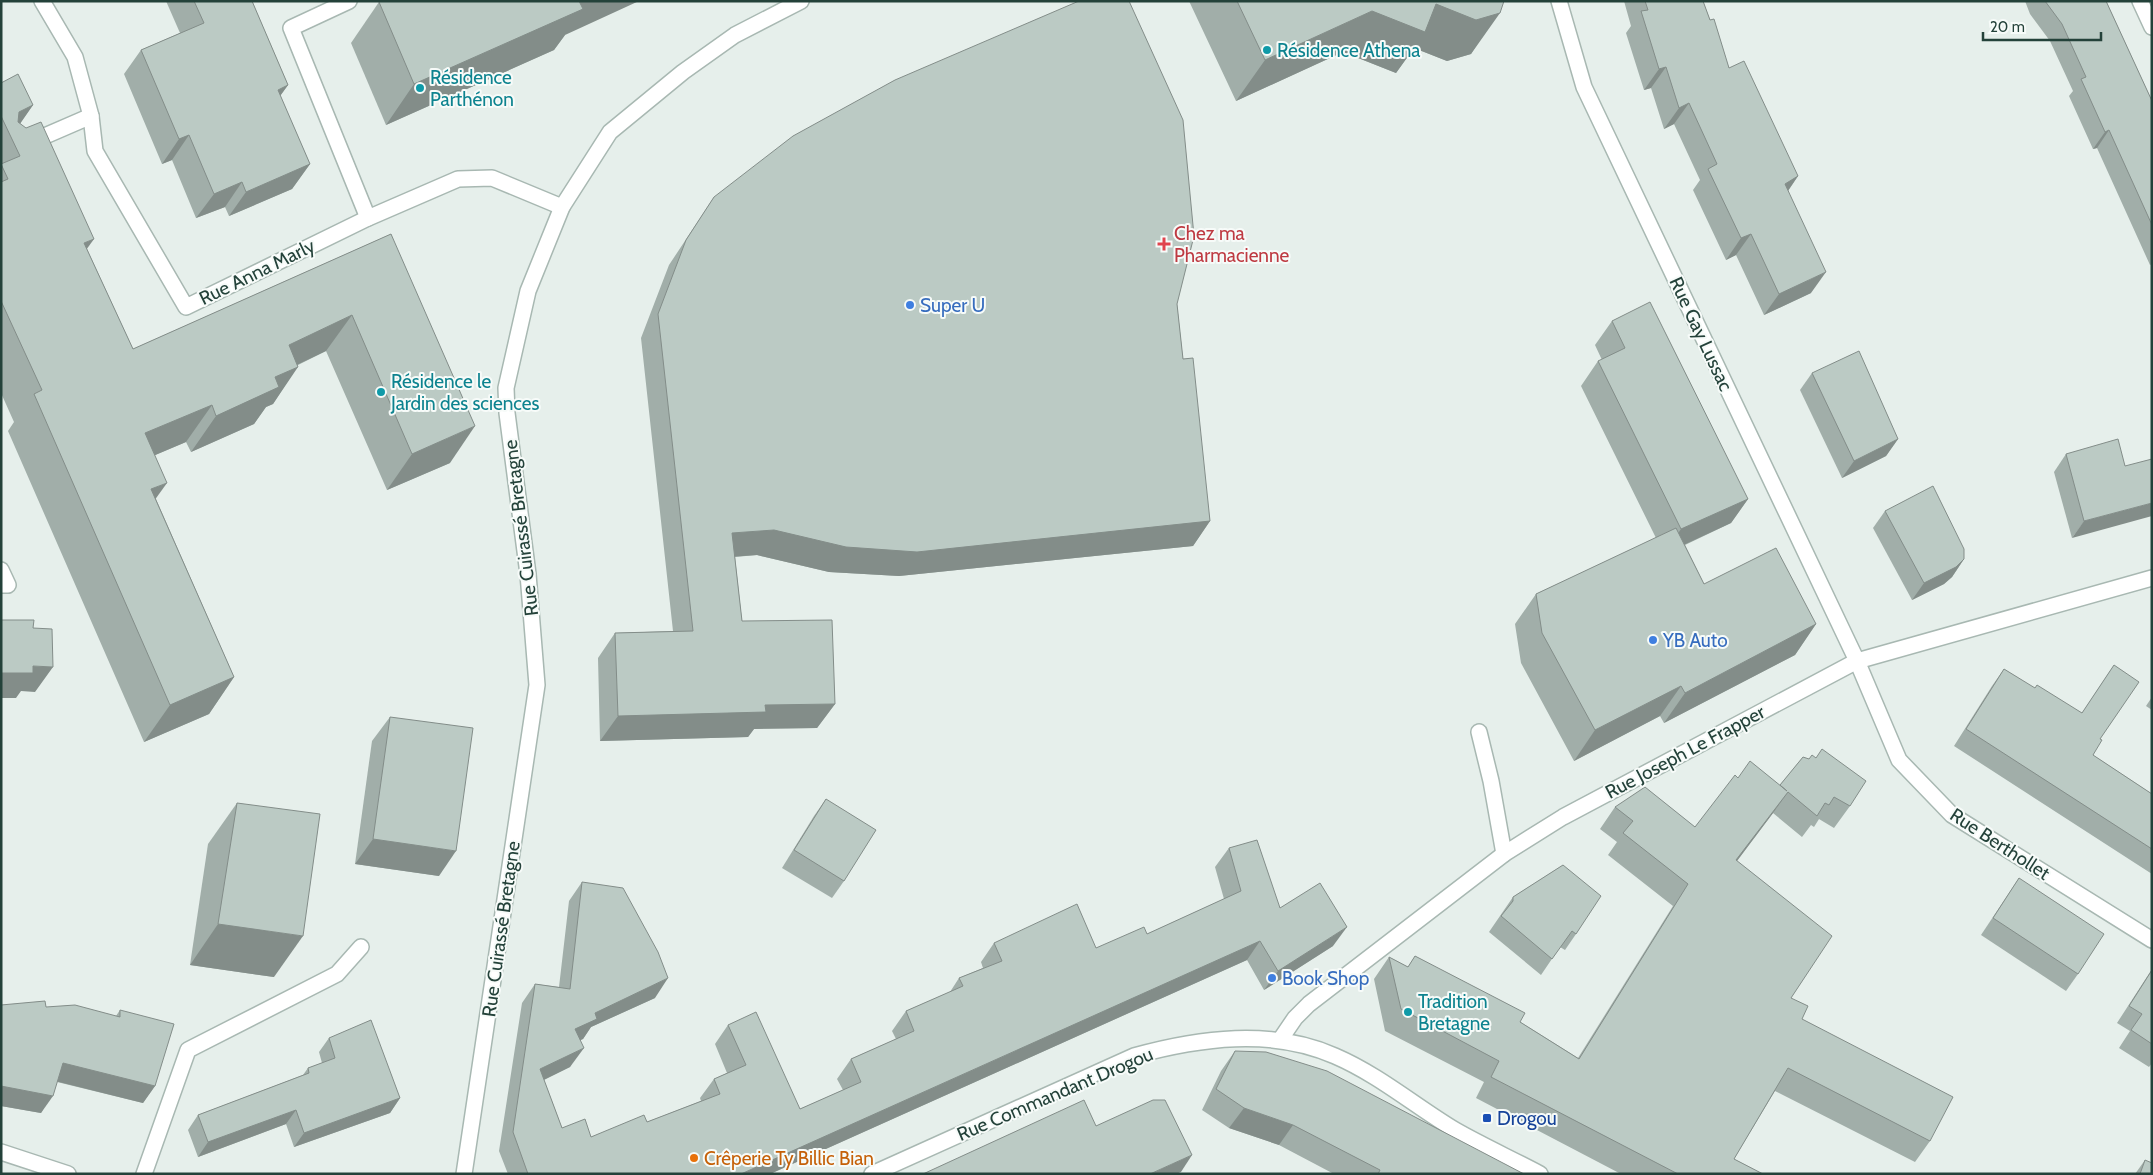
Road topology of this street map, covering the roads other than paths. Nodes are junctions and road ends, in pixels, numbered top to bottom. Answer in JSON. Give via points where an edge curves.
{"nodes":[{"id":1,"x":42,"y":1,"type":"edge"},
{"id":2,"x":349,"y":1,"type":"edge"},
{"id":3,"x":1559,"y":1,"type":"edge"},
{"id":4,"x":2140,"y":1,"type":"edge"},
{"id":5,"x":795,"y":2,"type":"edge"},
{"id":6,"x":2152,"y":27,"type":"edge"},
{"id":7,"x":90,"y":116,"type":"junction"},
{"id":8,"x":1,"y":154,"type":"edge"},
{"id":9,"x":562,"y":207,"type":"junction"},
{"id":10,"x":368,"y":218,"type":"junction"},
{"id":11,"x":1,"y":570,"type":"edge"},
{"id":12,"x":2152,"y":578,"type":"edge"},
{"id":13,"x":1,"y":585,"type":"edge"},
{"id":14,"x":1857,"y":662,"type":"junction"},
{"id":15,"x":1479,"y":732,"type":"dead end"},
{"id":16,"x":1504,"y":854,"type":"junction"},
{"id":17,"x":2152,"y":940,"type":"edge"},
{"id":18,"x":361,"y":947,"type":"dead end"},
{"id":19,"x":1280,"y":1040,"type":"junction"},
{"id":20,"x":1,"y":1152,"type":"edge"},
{"id":21,"x":68,"y":1174,"type":"edge"},
{"id":22,"x":144,"y":1174,"type":"edge"},
{"id":23,"x":464,"y":1174,"type":"edge"},
{"id":24,"x":872,"y":1174,"type":"edge"},
{"id":25,"x":1540,"y":1174,"type":"edge"}],
"edges":[{"from":1,"to":7,"type":"street","name":"Rue Anna Marly","via":[[75,57]]},
{"from":2,"to":10,"type":"street","via":[[291,28]]},
{"from":3,"to":14,"type":"street","name":"Rue Gay Lussac","via":[[1584,87]]},
{"from":4,"to":6,"type":"street"},
{"from":5,"to":9,"type":"street","name":"Rue Cuirassé Bretagne","via":[[720,45],[610,132]]},
{"from":7,"to":8,"type":"street"},
{"from":7,"to":10,"type":"street","name":"Rue Anna Marly","via":[[96,151],[186,307]]},
{"from":9,"to":10,"type":"street","name":"Rue Anna Marly","via":[[492,178],[458,179]]},
{"from":9,"to":23,"type":"street","name":"Rue Cuirassé Bretagne","via":[[528,291],[506,388],[528,574],[537,685]]},
{"from":11,"to":13,"type":"street","via":[[8,585]]},
{"from":12,"to":14,"type":"street","name":"Rue Joseph Le Frapper"},
{"from":14,"to":16,"type":"street","name":"Rue Joseph Le Frapper","via":[[1563,817]]},
{"from":14,"to":17,"type":"street","name":"Rue Berthollet","via":[[1899,760],[1952,815]]},
{"from":15,"to":16,"type":"street"},
{"from":16,"to":19,"type":"street","name":"Rue Joseph Le Frapper","via":[[1309,1004]]},
{"from":18,"to":22,"type":"street","via":[[337,974],[188,1050]]},
{"from":19,"to":24,"type":"street","name":"Rue Commandant Drogou","via":[[1219,1038],[1134,1056]]},
{"from":19,"to":25,"type":"street","name":"Rue Commandant Drogou","via":[[1334,1055],[1384,1082],[1455,1130]]},
{"from":20,"to":21,"type":"street"}]}
